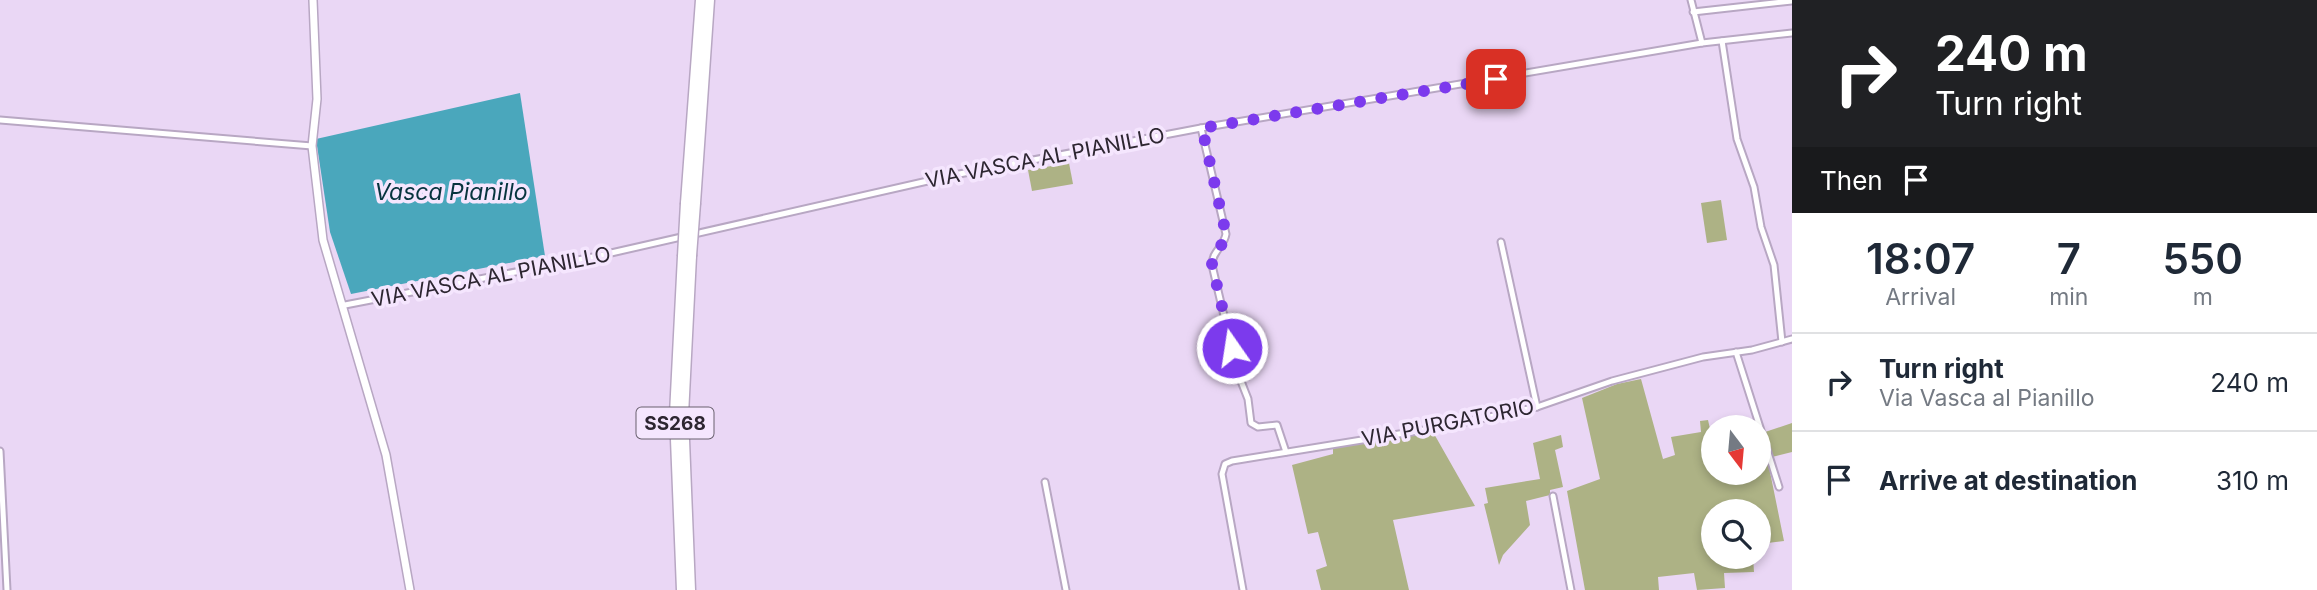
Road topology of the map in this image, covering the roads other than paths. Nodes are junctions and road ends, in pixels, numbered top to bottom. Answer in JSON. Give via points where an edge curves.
{"nodes":[{"id":1,"x":313,"y":0,"type":"edge"},
{"id":2,"x":701,"y":0,"type":"edge"},
{"id":3,"x":709,"y":0,"type":"edge"},
{"id":4,"x":1691,"y":0,"type":"edge"},
{"id":5,"x":1792,"y":1,"type":"edge"},
{"id":6,"x":1693,"y":12,"type":"junction"},
{"id":7,"x":1792,"y":33,"type":"edge"},
{"id":8,"x":1722,"y":41,"type":"junction"},
{"id":9,"x":1702,"y":43,"type":"junction"},
{"id":10,"x":0,"y":120,"type":"edge"},
{"id":11,"x":1202,"y":128,"type":"junction"},
{"id":12,"x":312,"y":146,"type":"junction"},
{"id":13,"x":691,"y":203,"type":"junction"},
{"id":14,"x":1501,"y":242,"type":"dead end"},
{"id":15,"x":687,"y":256,"type":"junction"},
{"id":16,"x":345,"y":305,"type":"junction"},
{"id":17,"x":1792,"y":339,"type":"edge"},
{"id":18,"x":1782,"y":342,"type":"junction"},
{"id":19,"x":1736,"y":352,"type":"junction"},
{"id":20,"x":1537,"y":407,"type":"junction"},
{"id":21,"x":1,"y":451,"type":"edge"},
{"id":22,"x":1286,"y":452,"type":"junction"},
{"id":23,"x":1045,"y":482,"type":"dead end"},
{"id":24,"x":1779,"y":487,"type":"dead end"},
{"id":25,"x":1553,"y":496,"type":"dead end"},
{"id":26,"x":7,"y":590,"type":"edge"},
{"id":27,"x":410,"y":590,"type":"edge"},
{"id":28,"x":682,"y":590,"type":"edge"},
{"id":29,"x":690,"y":590,"type":"edge"},
{"id":30,"x":1066,"y":590,"type":"edge"},
{"id":31,"x":1243,"y":590,"type":"edge"},
{"id":32,"x":1571,"y":590,"type":"edge"}],
"edges":[{"from":1,"to":12,"type":"street","via":[[317,99]]},
{"from":2,"to":13,"type":"highway","number":"SS268"},
{"from":3,"to":13,"type":"highway","number":"SS268"},
{"from":4,"to":6,"type":"street"},
{"from":5,"to":6,"type":"street"},
{"from":6,"to":9,"type":"street"},
{"from":7,"to":8,"type":"street","name":"VIA VASCA AL PIANILLO"},
{"from":8,"to":9,"type":"street","name":"VIA VASCA AL PIANILLO"},
{"from":8,"to":18,"type":"street","via":[[1737,139],[1774,265]]},
{"from":9,"to":11,"type":"street","name":"VIA VASCA AL PIANILLO"},
{"from":10,"to":12,"type":"street"},
{"from":11,"to":16,"type":"street","name":"VIA VASCA AL PIANILLO","via":[[954,175],[598,256]]},
{"from":11,"to":22,"type":"street","via":[[1226,234],[1212,265],[1237,371],[1248,398],[1251,423],[1277,425]]},
{"from":12,"to":16,"type":"street","via":[[323,240]]},
{"from":13,"to":15,"type":"highway","number":"SS268","bridge":true},
{"from":14,"to":20,"type":"street"},
{"from":15,"to":28,"type":"highway","number":"SS268","via":[[675,414]]},
{"from":15,"to":29,"type":"highway","number":"SS268","via":[[683,415]]},
{"from":16,"to":27,"type":"street","via":[[386,455]]},
{"from":17,"to":18,"type":"street","name":"VIA PURGATORIO"},
{"from":18,"to":19,"type":"street","name":"VIA PURGATORIO"},
{"from":19,"to":20,"type":"street","name":"VIA PURGATORIO","via":[[1612,381]]},
{"from":19,"to":24,"type":"street"},
{"from":20,"to":22,"type":"street","name":"VIA PURGATORIO"},
{"from":21,"to":26,"type":"street"},
{"from":22,"to":31,"type":"street","name":"VIA PURGATORIO","via":[[1232,461],[1223,468]]},
{"from":23,"to":30,"type":"street"},
{"from":25,"to":32,"type":"street"}]}
